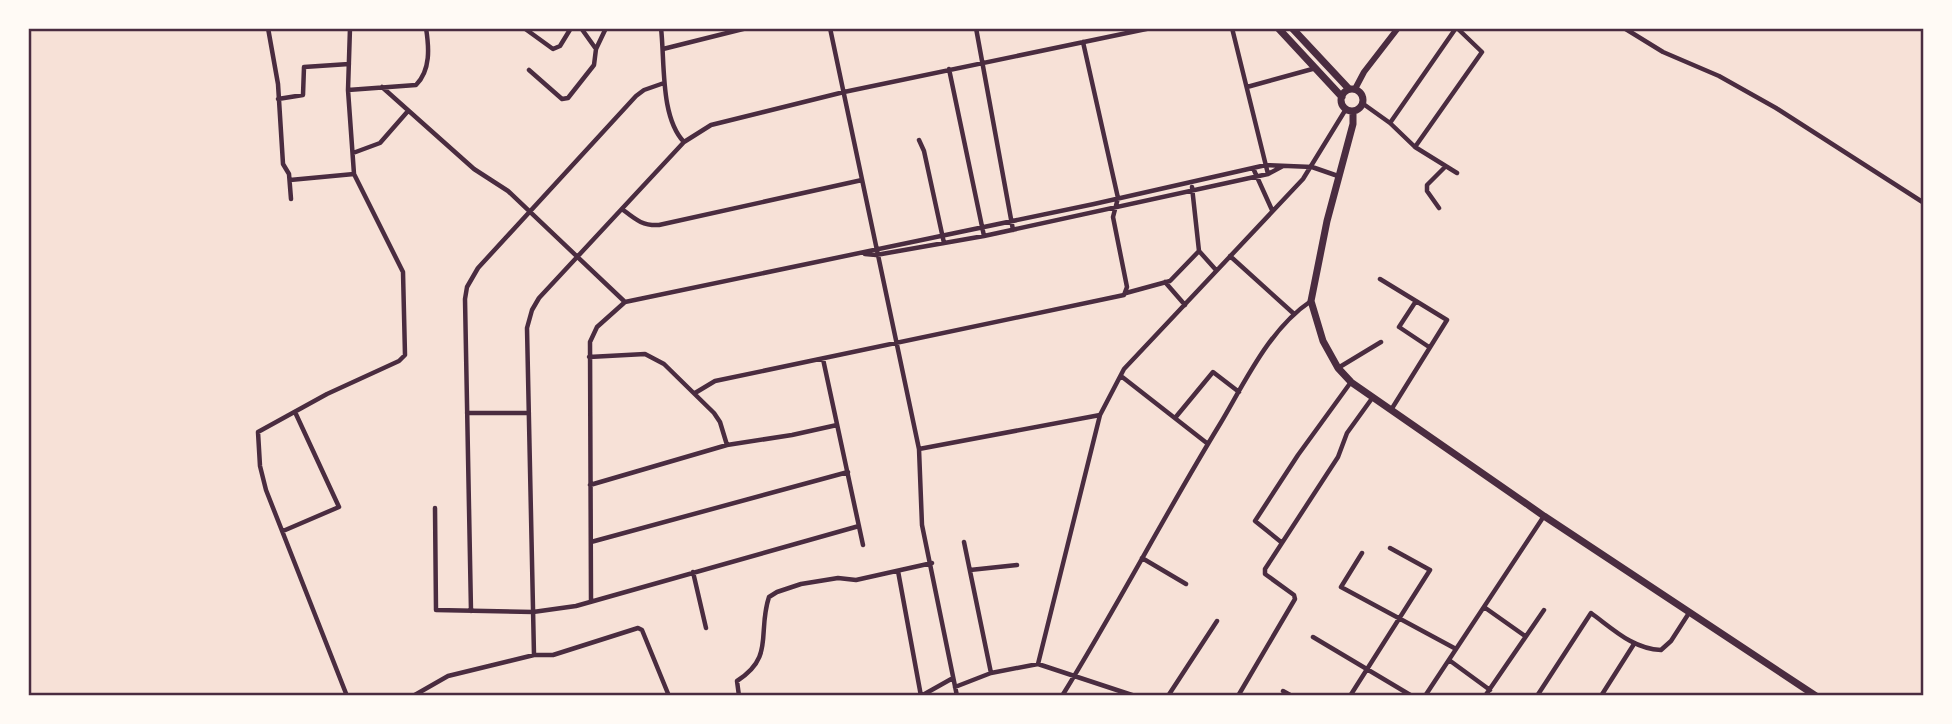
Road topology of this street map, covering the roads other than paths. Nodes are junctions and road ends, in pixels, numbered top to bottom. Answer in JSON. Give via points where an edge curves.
{"nodes":[{"id":1,"x":268,"y":28,"type":"edge"},
{"id":2,"x":350,"y":28,"type":"edge"},
{"id":3,"x":426,"y":28,"type":"edge"},
{"id":4,"x":524,"y":28,"type":"edge"},
{"id":5,"x":571,"y":28,"type":"edge"},
{"id":6,"x":581,"y":28,"type":"edge"},
{"id":7,"x":606,"y":28,"type":"edge"},
{"id":8,"x":661,"y":28,"type":"edge"},
{"id":9,"x":747,"y":28,"type":"edge"},
{"id":10,"x":830,"y":28,"type":"edge"},
{"id":11,"x":976,"y":28,"type":"edge"},
{"id":12,"x":1151,"y":28,"type":"edge"},
{"id":13,"x":1232,"y":28,"type":"edge"},
{"id":14,"x":1278,"y":28,"type":"edge"},
{"id":15,"x":1292,"y":28,"type":"edge"},
{"id":16,"x":1398,"y":28,"type":"edge"},
{"id":17,"x":1456,"y":28,"type":"edge"},
{"id":18,"x":1624,"y":28,"type":"edge"},
{"id":19,"x":734,"y":30,"type":"edge"},
{"id":20,"x":1083,"y":42,"type":"junction"},
{"id":21,"x":596,"y":49,"type":"junction"},
{"id":22,"x":663,"y":49,"type":"junction"},
{"id":23,"x":983,"y":62,"type":"junction"},
{"id":24,"x":349,"y":64,"type":"junction"},
{"id":25,"x":1316,"y":68,"type":"junction"},
{"id":26,"x":949,"y":69,"type":"junction"},
{"id":27,"x":529,"y":70,"type":"dead end"},
{"id":28,"x":664,"y":83,"type":"junction"},
{"id":29,"x":382,"y":88,"type":"junction"},
{"id":30,"x":1247,"y":88,"type":"junction"},
{"id":31,"x":1352,"y":89,"type":"junction"},
{"id":32,"x":348,"y":90,"type":"junction"},
{"id":33,"x":844,"y":92,"type":"junction"},
{"id":34,"x":1342,"y":97,"type":"junction"},
{"id":35,"x":278,"y":99,"type":"junction"},
{"id":36,"x":1362,"y":103,"type":"junction"},
{"id":37,"x":1349,"y":110,"type":"junction"},
{"id":38,"x":408,"y":111,"type":"junction"},
{"id":39,"x":1390,"y":123,"type":"junction"},
{"id":40,"x":919,"y":140,"type":"dead end"},
{"id":41,"x":684,"y":142,"type":"junction"},
{"id":42,"x":1415,"y":147,"type":"junction"},
{"id":43,"x":353,"y":153,"type":"junction"},
{"id":44,"x":1287,"y":164,"type":"junction"},
{"id":45,"x":1266,"y":165,"type":"junction"},
{"id":46,"x":1312,"y":167,"type":"junction"},
{"id":47,"x":1446,"y":167,"type":"junction"},
{"id":48,"x":1252,"y":168,"type":"junction"},
{"id":49,"x":354,"y":173,"type":"junction"},
{"id":50,"x":1457,"y":173,"type":"dead end"},
{"id":51,"x":1268,"y":174,"type":"junction"},
{"id":52,"x":1256,"y":176,"type":"junction"},
{"id":53,"x":1339,"y":176,"type":"junction"},
{"id":54,"x":290,"y":180,"type":"junction"},
{"id":55,"x":862,"y":180,"type":"junction"},
{"id":56,"x":1192,"y":182,"type":"junction"},
{"id":57,"x":1192,"y":189,"type":"junction"},
{"id":58,"x":291,"y":199,"type":"dead end"},
{"id":59,"x":1117,"y":202,"type":"junction"},
{"id":60,"x":1924,"y":203,"type":"edge"},
{"id":61,"x":1439,"y":208,"type":"dead end"},
{"id":62,"x":622,"y":209,"type":"junction"},
{"id":63,"x":1272,"y":210,"type":"junction"},
{"id":64,"x":530,"y":212,"type":"junction"},
{"id":65,"x":1012,"y":221,"type":"junction"},
{"id":66,"x":982,"y":227,"type":"junction"},
{"id":67,"x":1013,"y":230,"type":"junction"},
{"id":68,"x":942,"y":235,"type":"junction"},
{"id":69,"x":984,"y":236,"type":"junction"},
{"id":70,"x":944,"y":243,"type":"junction"},
{"id":71,"x":1199,"y":251,"type":"junction"},
{"id":72,"x":876,"y":252,"type":"junction"},
{"id":73,"x":1230,"y":256,"type":"junction"},
{"id":74,"x":576,"y":258,"type":"junction"},
{"id":75,"x":1216,"y":270,"type":"junction"},
{"id":76,"x":1380,"y":279,"type":"dead end"},
{"id":77,"x":1165,"y":282,"type":"junction"},
{"id":78,"x":1126,"y":293,"type":"junction"},
{"id":79,"x":1311,"y":301,"type":"junction"},
{"id":80,"x":1416,"y":301,"type":"junction"},
{"id":81,"x":625,"y":302,"type":"junction"},
{"id":82,"x":1185,"y":305,"type":"junction"},
{"id":83,"x":1293,"y":313,"type":"junction"},
{"id":84,"x":1381,"y":342,"type":"dead end"},
{"id":85,"x":897,"y":344,"type":"junction"},
{"id":86,"x":1429,"y":347,"type":"junction"},
{"id":87,"x":589,"y":357,"type":"junction"},
{"id":88,"x":823,"y":359,"type":"junction"},
{"id":89,"x":1338,"y":368,"type":"junction"},
{"id":90,"x":1121,"y":376,"type":"junction"},
{"id":91,"x":1351,"y":382,"type":"junction"},
{"id":92,"x":1239,"y":391,"type":"junction"},
{"id":93,"x":695,"y":393,"type":"junction"},
{"id":94,"x":1373,"y":397,"type":"junction"},
{"id":95,"x":1390,"y":411,"type":"junction"},
{"id":96,"x":295,"y":412,"type":"junction"},
{"id":97,"x":467,"y":413,"type":"junction"},
{"id":98,"x":529,"y":413,"type":"junction"},
{"id":99,"x":1100,"y":415,"type":"junction"},
{"id":100,"x":1175,"y":418,"type":"junction"},
{"id":101,"x":837,"y":425,"type":"junction"},
{"id":102,"x":1208,"y":443,"type":"junction"},
{"id":103,"x":727,"y":445,"type":"junction"},
{"id":104,"x":919,"y":449,"type":"junction"},
{"id":105,"x":848,"y":472,"type":"junction"},
{"id":106,"x":590,"y":485,"type":"junction"},
{"id":107,"x":435,"y":508,"type":"dead end"},
{"id":108,"x":1544,"y":516,"type":"junction"},
{"id":109,"x":859,"y":526,"type":"junction"},
{"id":110,"x":283,"y":531,"type":"junction"},
{"id":111,"x":591,"y":542,"type":"junction"},
{"id":112,"x":964,"y":542,"type":"dead end"},
{"id":113,"x":1281,"y":542,"type":"junction"},
{"id":114,"x":863,"y":545,"type":"dead end"},
{"id":115,"x":1390,"y":548,"type":"dead end"},
{"id":116,"x":1362,"y":553,"type":"dead end"},
{"id":117,"x":1142,"y":558,"type":"junction"},
{"id":118,"x":932,"y":563,"type":"junction"},
{"id":119,"x":1017,"y":565,"type":"dead end"},
{"id":120,"x":969,"y":570,"type":"junction"},
{"id":121,"x":898,"y":571,"type":"junction"},
{"id":122,"x":694,"y":572,"type":"junction"},
{"id":123,"x":1186,"y":584,"type":"dead end"},
{"id":124,"x":591,"y":601,"type":"junction"},
{"id":125,"x":1484,"y":607,"type":"junction"},
{"id":126,"x":1544,"y":610,"type":"dead end"},
{"id":127,"x":471,"y":611,"type":"junction"},
{"id":128,"x":533,"y":612,"type":"junction"},
{"id":129,"x":1689,"y":613,"type":"junction"},
{"id":130,"x":1399,"y":619,"type":"junction"},
{"id":131,"x":1217,"y":621,"type":"dead end"},
{"id":132,"x":706,"y":628,"type":"dead end"},
{"id":133,"x":1525,"y":636,"type":"junction"},
{"id":134,"x":1313,"y":637,"type":"dead end"},
{"id":135,"x":1634,"y":644,"type":"junction"},
{"id":136,"x":1456,"y":649,"type":"junction"},
{"id":137,"x":534,"y":655,"type":"junction"},
{"id":138,"x":1449,"y":660,"type":"junction"},
{"id":139,"x":1038,"y":664,"type":"junction"},
{"id":140,"x":1367,"y":669,"type":"junction"},
{"id":141,"x":991,"y":673,"type":"junction"},
{"id":142,"x":1075,"y":674,"type":"junction"},
{"id":143,"x":954,"y":678,"type":"junction"},
{"id":144,"x":955,"y":687,"type":"junction"},
{"id":145,"x":1489,"y":690,"type":"junction"},
{"id":146,"x":1283,"y":691,"type":"dead end"},
{"id":147,"x":347,"y":696,"type":"edge"},
{"id":148,"x":413,"y":696,"type":"edge"},
{"id":149,"x":669,"y":696,"type":"edge"},
{"id":150,"x":738,"y":696,"type":"edge"},
{"id":151,"x":957,"y":696,"type":"edge"},
{"id":152,"x":1062,"y":696,"type":"edge"},
{"id":153,"x":1135,"y":696,"type":"edge"},
{"id":154,"x":1168,"y":696,"type":"edge"},
{"id":155,"x":1238,"y":696,"type":"edge"},
{"id":156,"x":1292,"y":696,"type":"edge"},
{"id":157,"x":1350,"y":696,"type":"edge"},
{"id":158,"x":1412,"y":696,"type":"edge"},
{"id":159,"x":1425,"y":696,"type":"edge"},
{"id":160,"x":1485,"y":696,"type":"edge"},
{"id":161,"x":1537,"y":696,"type":"edge"},
{"id":162,"x":1601,"y":696,"type":"edge"},
{"id":163,"x":1816,"y":696,"type":"edge"}],
"edges":[{"from":1,"to":35,"type":"street"},
{"from":2,"to":24,"type":"street"},
{"from":3,"to":29,"type":"street","via":[[428,61],[422,80],[416,85]]},
{"from":4,"to":5,"type":"street","via":[[553,49]]},
{"from":6,"to":21,"type":"street"},
{"from":7,"to":21,"type":"street"},
{"from":8,"to":22,"type":"street"},
{"from":9,"to":19,"type":"street"},
{"from":10,"to":33,"type":"street"},
{"from":11,"to":23,"type":"street"},
{"from":12,"to":20,"type":"street"},
{"from":13,"to":30,"type":"street"},
{"from":14,"to":25,"type":"main road"},
{"from":15,"to":31,"type":"main road"},
{"from":16,"to":31,"type":"street"},
{"from":17,"to":39,"type":"street"},
{"from":17,"to":42,"type":"street","via":[[1482,52]]},
{"from":18,"to":60,"type":"street","via":[[1776,108]]},
{"from":19,"to":22,"type":"street"},
{"from":20,"to":23,"type":"street"},
{"from":20,"to":59,"type":"street"},
{"from":21,"to":27,"type":"street","via":[[594,65],[568,99],[562,99]]},
{"from":22,"to":28,"type":"street"},
{"from":23,"to":26,"type":"street"},
{"from":23,"to":65,"type":"street"},
{"from":24,"to":32,"type":"street"},
{"from":24,"to":35,"type":"street","via":[[304,67],[303,95]]},
{"from":25,"to":30,"type":"street"},
{"from":25,"to":34,"type":"main road"},
{"from":26,"to":33,"type":"street"},
{"from":26,"to":66,"type":"street"},
{"from":28,"to":41,"type":"street","via":[[675,132]]},
{"from":28,"to":64,"type":"street","via":[[636,96]]},
{"from":29,"to":32,"type":"street"},
{"from":29,"to":38,"type":"street"},
{"from":30,"to":45,"type":"street"},
{"from":31,"to":34,"type":"main road"},
{"from":31,"to":36,"type":"main road","via":[[1361,93]]},
{"from":32,"to":43,"type":"street"},
{"from":33,"to":41,"type":"street","via":[[711,125]]},
{"from":33,"to":55,"type":"street"},
{"from":34,"to":37,"type":"main road","via":[[1341,103]]},
{"from":35,"to":54,"type":"street","via":[[282,164]]},
{"from":36,"to":37,"type":"main road"},
{"from":36,"to":39,"type":"street"},
{"from":37,"to":46,"type":"street"},
{"from":37,"to":53,"type":"main road","via":[[1353,124]]},
{"from":38,"to":43,"type":"street","via":[[380,143]]},
{"from":38,"to":64,"type":"street"},
{"from":39,"to":42,"type":"street"},
{"from":40,"to":68,"type":"street"},
{"from":41,"to":62,"type":"street"},
{"from":42,"to":47,"type":"street"},
{"from":43,"to":49,"type":"street"},
{"from":44,"to":45,"type":"street"},
{"from":44,"to":46,"type":"street"},
{"from":44,"to":51,"type":"street"},
{"from":45,"to":48,"type":"street"},
{"from":45,"to":51,"type":"street"},
{"from":46,"to":53,"type":"street"},
{"from":46,"to":63,"type":"street"},
{"from":47,"to":50,"type":"street"},
{"from":47,"to":61,"type":"street","via":[[1427,185]]},
{"from":48,"to":52,"type":"street"},
{"from":48,"to":56,"type":"street"},
{"from":49,"to":54,"type":"street"},
{"from":49,"to":96,"type":"street","via":[[403,272],[405,355]]},
{"from":51,"to":52,"type":"street"},
{"from":52,"to":57,"type":"street"},
{"from":52,"to":63,"type":"street"},
{"from":53,"to":79,"type":"main road"},
{"from":54,"to":58,"type":"street"},
{"from":55,"to":62,"type":"street","via":[[659,225],[638,222]]},
{"from":55,"to":72,"type":"street"},
{"from":56,"to":57,"type":"street"},
{"from":56,"to":59,"type":"street"},
{"from":57,"to":59,"type":"street"},
{"from":57,"to":71,"type":"street"},
{"from":59,"to":65,"type":"street"},
{"from":59,"to":67,"type":"street"},
{"from":59,"to":78,"type":"street","via":[[1113,217]]},
{"from":62,"to":74,"type":"street"},
{"from":63,"to":73,"type":"street"},
{"from":64,"to":74,"type":"street"},
{"from":64,"to":97,"type":"street","via":[[467,286]]},
{"from":65,"to":66,"type":"street"},
{"from":65,"to":67,"type":"street"},
{"from":66,"to":68,"type":"street"},
{"from":66,"to":69,"type":"street"},
{"from":67,"to":69,"type":"street"},
{"from":68,"to":70,"type":"street"},
{"from":68,"to":72,"type":"street"},
{"from":69,"to":70,"type":"street"},
{"from":70,"to":72,"type":"street"},
{"from":71,"to":75,"type":"street"},
{"from":71,"to":77,"type":"street"},
{"from":72,"to":81,"type":"street"},
{"from":72,"to":85,"type":"street"},
{"from":73,"to":75,"type":"street"},
{"from":73,"to":83,"type":"street"},
{"from":74,"to":81,"type":"street"},
{"from":74,"to":98,"type":"street","via":[[539,298],[529,318]]},
{"from":75,"to":82,"type":"street"},
{"from":76,"to":80,"type":"street"},
{"from":77,"to":78,"type":"street"},
{"from":77,"to":82,"type":"street"},
{"from":78,"to":85,"type":"street"},
{"from":79,"to":83,"type":"street"},
{"from":79,"to":89,"type":"main road","via":[[1318,330]]},
{"from":80,"to":86,"type":"street","via":[[1399,327]]},
{"from":80,"to":86,"type":"street","via":[[1447,320]]},
{"from":81,"to":87,"type":"street","via":[[594,331]]},
{"from":82,"to":90,"type":"street"},
{"from":83,"to":92,"type":"street"},
{"from":84,"to":89,"type":"street"},
{"from":85,"to":88,"type":"street"},
{"from":85,"to":104,"type":"street"},
{"from":86,"to":95,"type":"street"},
{"from":87,"to":93,"type":"street","via":[[645,354],[664,363]]},
{"from":87,"to":106,"type":"street"},
{"from":88,"to":93,"type":"street","via":[[715,381]]},
{"from":88,"to":101,"type":"street"},
{"from":89,"to":91,"type":"main road"},
{"from":90,"to":99,"type":"street"},
{"from":90,"to":100,"type":"street"},
{"from":91,"to":94,"type":"main road"},
{"from":91,"to":113,"type":"street","via":[[1255,521]]},
{"from":92,"to":100,"type":"street","via":[[1213,372]]},
{"from":92,"to":102,"type":"street"},
{"from":93,"to":103,"type":"street","via":[[720,422]]},
{"from":94,"to":95,"type":"main road"},
{"from":94,"to":113,"type":"street"},
{"from":95,"to":108,"type":"main road"},
{"from":96,"to":110,"type":"street","via":[[258,432],[266,490]]},
{"from":96,"to":110,"type":"street","via":[[339,507]]},
{"from":97,"to":98,"type":"street"},
{"from":97,"to":127,"type":"street"},
{"from":98,"to":128,"type":"street"},
{"from":99,"to":104,"type":"street"},
{"from":99,"to":139,"type":"street"},
{"from":100,"to":102,"type":"street"},
{"from":101,"to":103,"type":"street"},
{"from":101,"to":105,"type":"street"},
{"from":102,"to":117,"type":"street"},
{"from":103,"to":106,"type":"street"},
{"from":104,"to":118,"type":"street","via":[[922,525]]},
{"from":105,"to":109,"type":"street"},
{"from":105,"to":111,"type":"street"},
{"from":106,"to":111,"type":"street"},
{"from":107,"to":127,"type":"street","via":[[436,610]]},
{"from":108,"to":125,"type":"street"},
{"from":108,"to":129,"type":"main road"},
{"from":109,"to":114,"type":"street"},
{"from":109,"to":122,"type":"street"},
{"from":110,"to":147,"type":"street"},
{"from":111,"to":124,"type":"street"},
{"from":112,"to":120,"type":"street"},
{"from":113,"to":155,"type":"street","via":[[1265,574],[1296,599]]},
{"from":115,"to":130,"type":"street","via":[[1430,570]]},
{"from":116,"to":130,"type":"street","via":[[1341,587]]},
{"from":117,"to":123,"type":"street"},
{"from":117,"to":142,"type":"street"},
{"from":118,"to":121,"type":"street"},
{"from":118,"to":143,"type":"street"},
{"from":119,"to":120,"type":"street"},
{"from":120,"to":141,"type":"street"},
{"from":121,"to":143,"type":"street","via":[[921,696]]},
{"from":121,"to":150,"type":"street","via":[[801,584],[769,597],[759,660],[737,681]]},
{"from":122,"to":124,"type":"street"},
{"from":122,"to":132,"type":"street"},
{"from":124,"to":128,"type":"street"},
{"from":125,"to":133,"type":"street"},
{"from":125,"to":136,"type":"street"},
{"from":126,"to":133,"type":"street"},
{"from":127,"to":128,"type":"street"},
{"from":128,"to":137,"type":"street"},
{"from":129,"to":135,"type":"street","via":[[1661,650]]},
{"from":129,"to":163,"type":"main road"},
{"from":130,"to":136,"type":"street"},
{"from":130,"to":140,"type":"street"},
{"from":131,"to":154,"type":"street"},
{"from":133,"to":145,"type":"street"},
{"from":134,"to":140,"type":"street"},
{"from":135,"to":161,"type":"street","via":[[1591,613]]},
{"from":135,"to":162,"type":"street"},
{"from":136,"to":138,"type":"street"},
{"from":137,"to":148,"type":"street","via":[[448,676]]},
{"from":137,"to":149,"type":"street","via":[[554,654],[638,628]]},
{"from":138,"to":145,"type":"street"},
{"from":138,"to":159,"type":"street"},
{"from":139,"to":141,"type":"street"},
{"from":139,"to":142,"type":"street"},
{"from":140,"to":157,"type":"street"},
{"from":140,"to":158,"type":"street"},
{"from":141,"to":144,"type":"street"},
{"from":142,"to":152,"type":"street"},
{"from":142,"to":153,"type":"street"},
{"from":143,"to":144,"type":"street"},
{"from":144,"to":151,"type":"street"},
{"from":145,"to":160,"type":"street"},
{"from":146,"to":156,"type":"street"}]}
